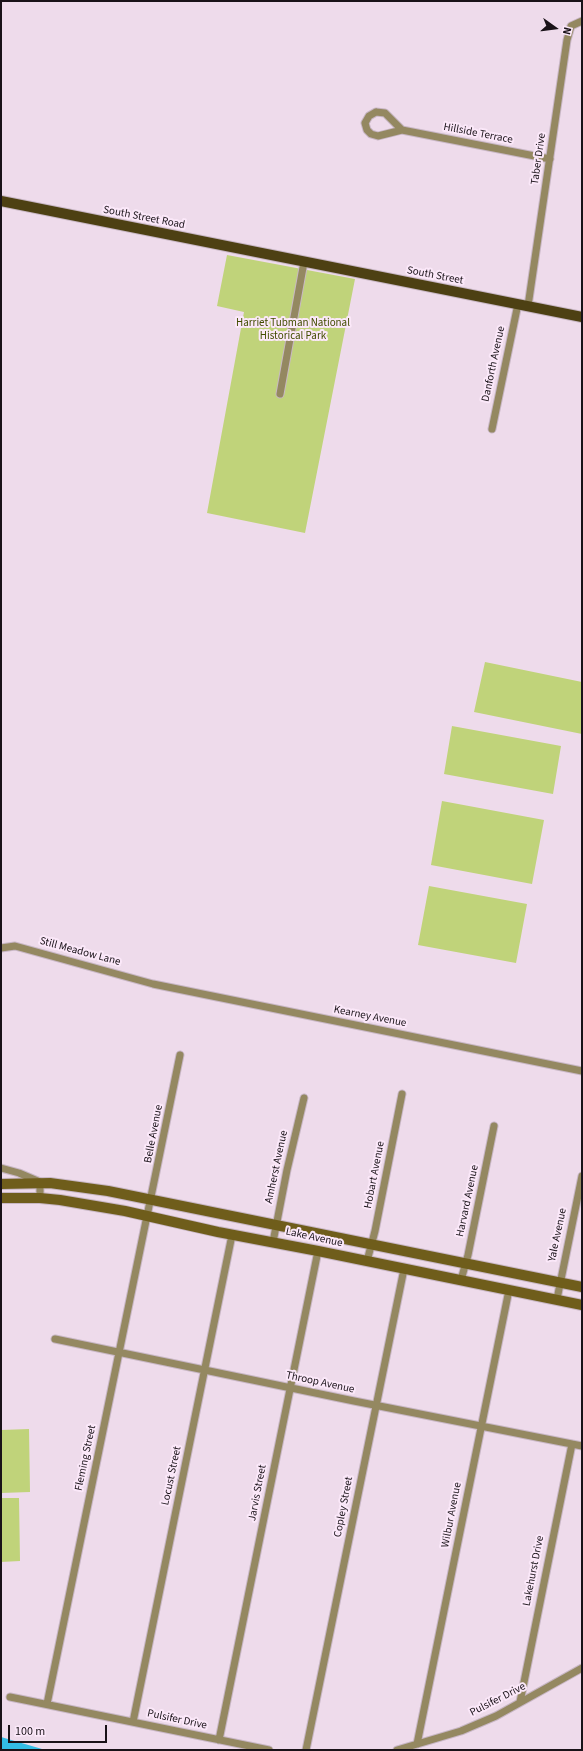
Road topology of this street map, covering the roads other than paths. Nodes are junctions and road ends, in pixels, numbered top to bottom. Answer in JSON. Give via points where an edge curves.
{"nodes":[{"id":1,"x":581,"y":21,"type":"edge"},
{"id":2,"x":402,"y":130,"type":"junction"},
{"id":3,"x":550,"y":159,"type":"junction"},
{"id":4,"x":1,"y":201,"type":"edge"},
{"id":5,"x":283,"y":258,"type":"joint"},
{"id":6,"x":304,"y":262,"type":"junction"},
{"id":7,"x":518,"y":304,"type":"junction"},
{"id":8,"x":528,"y":306,"type":"junction"},
{"id":9,"x":582,"y":317,"type":"edge"},
{"id":10,"x":280,"y":394,"type":"dead end"},
{"id":11,"x":492,"y":429,"type":"dead end"},
{"id":12,"x":1,"y":948,"type":"edge"},
{"id":13,"x":154,"y":984,"type":"joint"},
{"id":14,"x":180,"y":1055,"type":"dead end"},
{"id":15,"x":582,"y":1071,"type":"edge"},
{"id":16,"x":402,"y":1094,"type":"dead end"},
{"id":17,"x":304,"y":1098,"type":"dead end"},
{"id":18,"x":494,"y":1126,"type":"dead end"},
{"id":19,"x":1,"y":1168,"type":"edge"},
{"id":20,"x":582,"y":1176,"type":"edge"},
{"id":21,"x":40,"y":1182,"type":"junction"},
{"id":22,"x":1,"y":1184,"type":"edge"},
{"id":23,"x":1,"y":1198,"type":"edge"},
{"id":24,"x":40,"y":1198,"type":"junction"},
{"id":25,"x":151,"y":1199,"type":"junction"},
{"id":26,"x":147,"y":1216,"type":"junction"},
{"id":27,"x":276,"y":1224,"type":"junction"},
{"id":28,"x":232,"y":1235,"type":"junction"},
{"id":29,"x":273,"y":1242,"type":"junction"},
{"id":30,"x":372,"y":1244,"type":"junction"},
{"id":31,"x":318,"y":1251,"type":"junction"},
{"id":32,"x":367,"y":1261,"type":"junction"},
{"id":33,"x":465,"y":1263,"type":"junction"},
{"id":34,"x":404,"y":1269,"type":"junction"},
{"id":35,"x":461,"y":1280,"type":"junction"},
{"id":36,"x":560,"y":1282,"type":"junction"},
{"id":37,"x":582,"y":1287,"type":"edge"},
{"id":38,"x":509,"y":1290,"type":"junction"},
{"id":39,"x":557,"y":1299,"type":"junction"},
{"id":40,"x":582,"y":1305,"type":"edge"},
{"id":41,"x":55,"y":1339,"type":"dead end"},
{"id":42,"x":119,"y":1352,"type":"junction"},
{"id":43,"x":205,"y":1371,"type":"junction"},
{"id":44,"x":291,"y":1388,"type":"junction"},
{"id":45,"x":376,"y":1405,"type":"junction"},
{"id":46,"x":481,"y":1426,"type":"junction"},
{"id":47,"x":572,"y":1444,"type":"junction"},
{"id":48,"x":582,"y":1446,"type":"edge"},
{"id":49,"x":582,"y":1668,"type":"edge"},
{"id":50,"x":10,"y":1697,"type":"dead end"},
{"id":51,"x":520,"y":1702,"type":"junction"},
{"id":52,"x":47,"y":1704,"type":"junction"},
{"id":53,"x":133,"y":1722,"type":"junction"},
{"id":54,"x":219,"y":1740,"type":"junction"},
{"id":55,"x":417,"y":1744,"type":"junction"},
{"id":56,"x":269,"y":1750,"type":"edge"},
{"id":57,"x":306,"y":1750,"type":"edge"},
{"id":58,"x":397,"y":1750,"type":"edge"}],
"edges":[{"from":1,"to":3,"type":"street","name":"Taber Drive","via":[[573,24],[569,30]]},
{"from":2,"to":2,"type":"street","name":"Hillside Terrace","via":[[387,115],[379,112],[371,114],[365,123],[367,130],[376,136]]},
{"from":2,"to":3,"type":"street","name":"Hillside Terrace"},
{"from":3,"to":8,"type":"street","name":"Taber Drive"},
{"from":4,"to":5,"type":"main road","name":"South Street Road"},
{"from":5,"to":6,"type":"main road","name":"South Street"},
{"from":6,"to":7,"type":"main road","name":"South Street"},
{"from":6,"to":10,"type":"street"},
{"from":7,"to":8,"type":"main road","name":"South Street"},
{"from":7,"to":11,"type":"street","name":"Danforth Avenue"},
{"from":8,"to":9,"type":"main road","name":"South Street"},
{"from":12,"to":13,"type":"street","name":"Still Meadow Lane","via":[[14,946]]},
{"from":13,"to":15,"type":"street","name":"Kearney Avenue"},
{"from":14,"to":25,"type":"street","name":"Belle Avenue"},
{"from":16,"to":30,"type":"street","name":"Hobart Avenue"},
{"from":17,"to":27,"type":"street","name":"Amherst Avenue"},
{"from":18,"to":33,"type":"street","name":"Harvard Avenue"},
{"from":19,"to":21,"type":"street","name":"Lake Avenue"},
{"from":20,"to":36,"type":"street","name":"Yale Avenue"},
{"from":21,"to":22,"type":"main road","name":"Lake Avenue"},
{"from":21,"to":24,"type":"street"},
{"from":21,"to":25,"type":"main road","name":"Lake Avenue","via":[[74,1185]]},
{"from":23,"to":24,"type":"main road","name":"Lake Avenue"},
{"from":24,"to":26,"type":"main road","name":"Lake Avenue"},
{"from":25,"to":26,"type":"street","name":"Belle Avenue"},
{"from":25,"to":27,"type":"main road","name":"Lake Avenue"},
{"from":26,"to":28,"type":"main road","name":"Lake Avenue"},
{"from":26,"to":42,"type":"street","name":"Fleming Street"},
{"from":27,"to":29,"type":"street","name":"Amherst Avenue"},
{"from":27,"to":30,"type":"main road","name":"Lake Avenue"},
{"from":28,"to":29,"type":"main road","name":"Lake Avenue"},
{"from":28,"to":43,"type":"street","name":"Locust Street"},
{"from":29,"to":31,"type":"main road","name":"Lake Avenue"},
{"from":30,"to":32,"type":"street","name":"Hobart Avenue"},
{"from":30,"to":33,"type":"main road","name":"Lake Avenue"},
{"from":31,"to":32,"type":"main road","name":"Lake Avenue"},
{"from":31,"to":44,"type":"street","name":"Jarvis Street"},
{"from":32,"to":34,"type":"main road","name":"Lake Avenue"},
{"from":33,"to":35,"type":"street","name":"Harvard Avenue"},
{"from":33,"to":36,"type":"main road","name":"Lake Avenue"},
{"from":34,"to":35,"type":"main road","name":"Lake Avenue"},
{"from":34,"to":45,"type":"street","name":"Copley Street"},
{"from":35,"to":38,"type":"main road","name":"Lake Avenue"},
{"from":36,"to":37,"type":"main road","name":"Lake Avenue"},
{"from":36,"to":39,"type":"street","name":"Yale Avenue"},
{"from":38,"to":39,"type":"main road","name":"Lake Avenue"},
{"from":38,"to":46,"type":"street","name":"Wilbur Avenue"},
{"from":39,"to":40,"type":"main road","name":"Lake Avenue"},
{"from":41,"to":42,"type":"street","name":"Throop Avenue"},
{"from":42,"to":43,"type":"street","name":"Throop Avenue"},
{"from":42,"to":52,"type":"street","name":"Fleming Street"},
{"from":43,"to":44,"type":"street","name":"Throop Avenue"},
{"from":43,"to":53,"type":"street","name":"Locust Street"},
{"from":44,"to":45,"type":"street","name":"Throop Avenue"},
{"from":44,"to":54,"type":"street","name":"Jarvis Street"},
{"from":45,"to":46,"type":"street","name":"Throop Avenue"},
{"from":45,"to":57,"type":"street","name":"Copley Street"},
{"from":46,"to":47,"type":"street","name":"Throop Avenue"},
{"from":46,"to":55,"type":"street","name":"Wilbur Avenue"},
{"from":47,"to":48,"type":"street","name":"Throop Avenue"},
{"from":47,"to":51,"type":"street","name":"Lakehurst Drive"},
{"from":49,"to":51,"type":"street","name":"Pulsifer Drive"},
{"from":50,"to":52,"type":"street","name":"Pulsifer Drive"},
{"from":51,"to":55,"type":"street","name":"Pulsifer Drive","via":[[462,1731]]},
{"from":52,"to":53,"type":"street","name":"Pulsifer Drive"},
{"from":53,"to":54,"type":"street","name":"Pulsifer Drive"},
{"from":54,"to":56,"type":"street","name":"Pulsifer Drive"},
{"from":55,"to":58,"type":"street","name":"Pulsifer Drive"}]}
